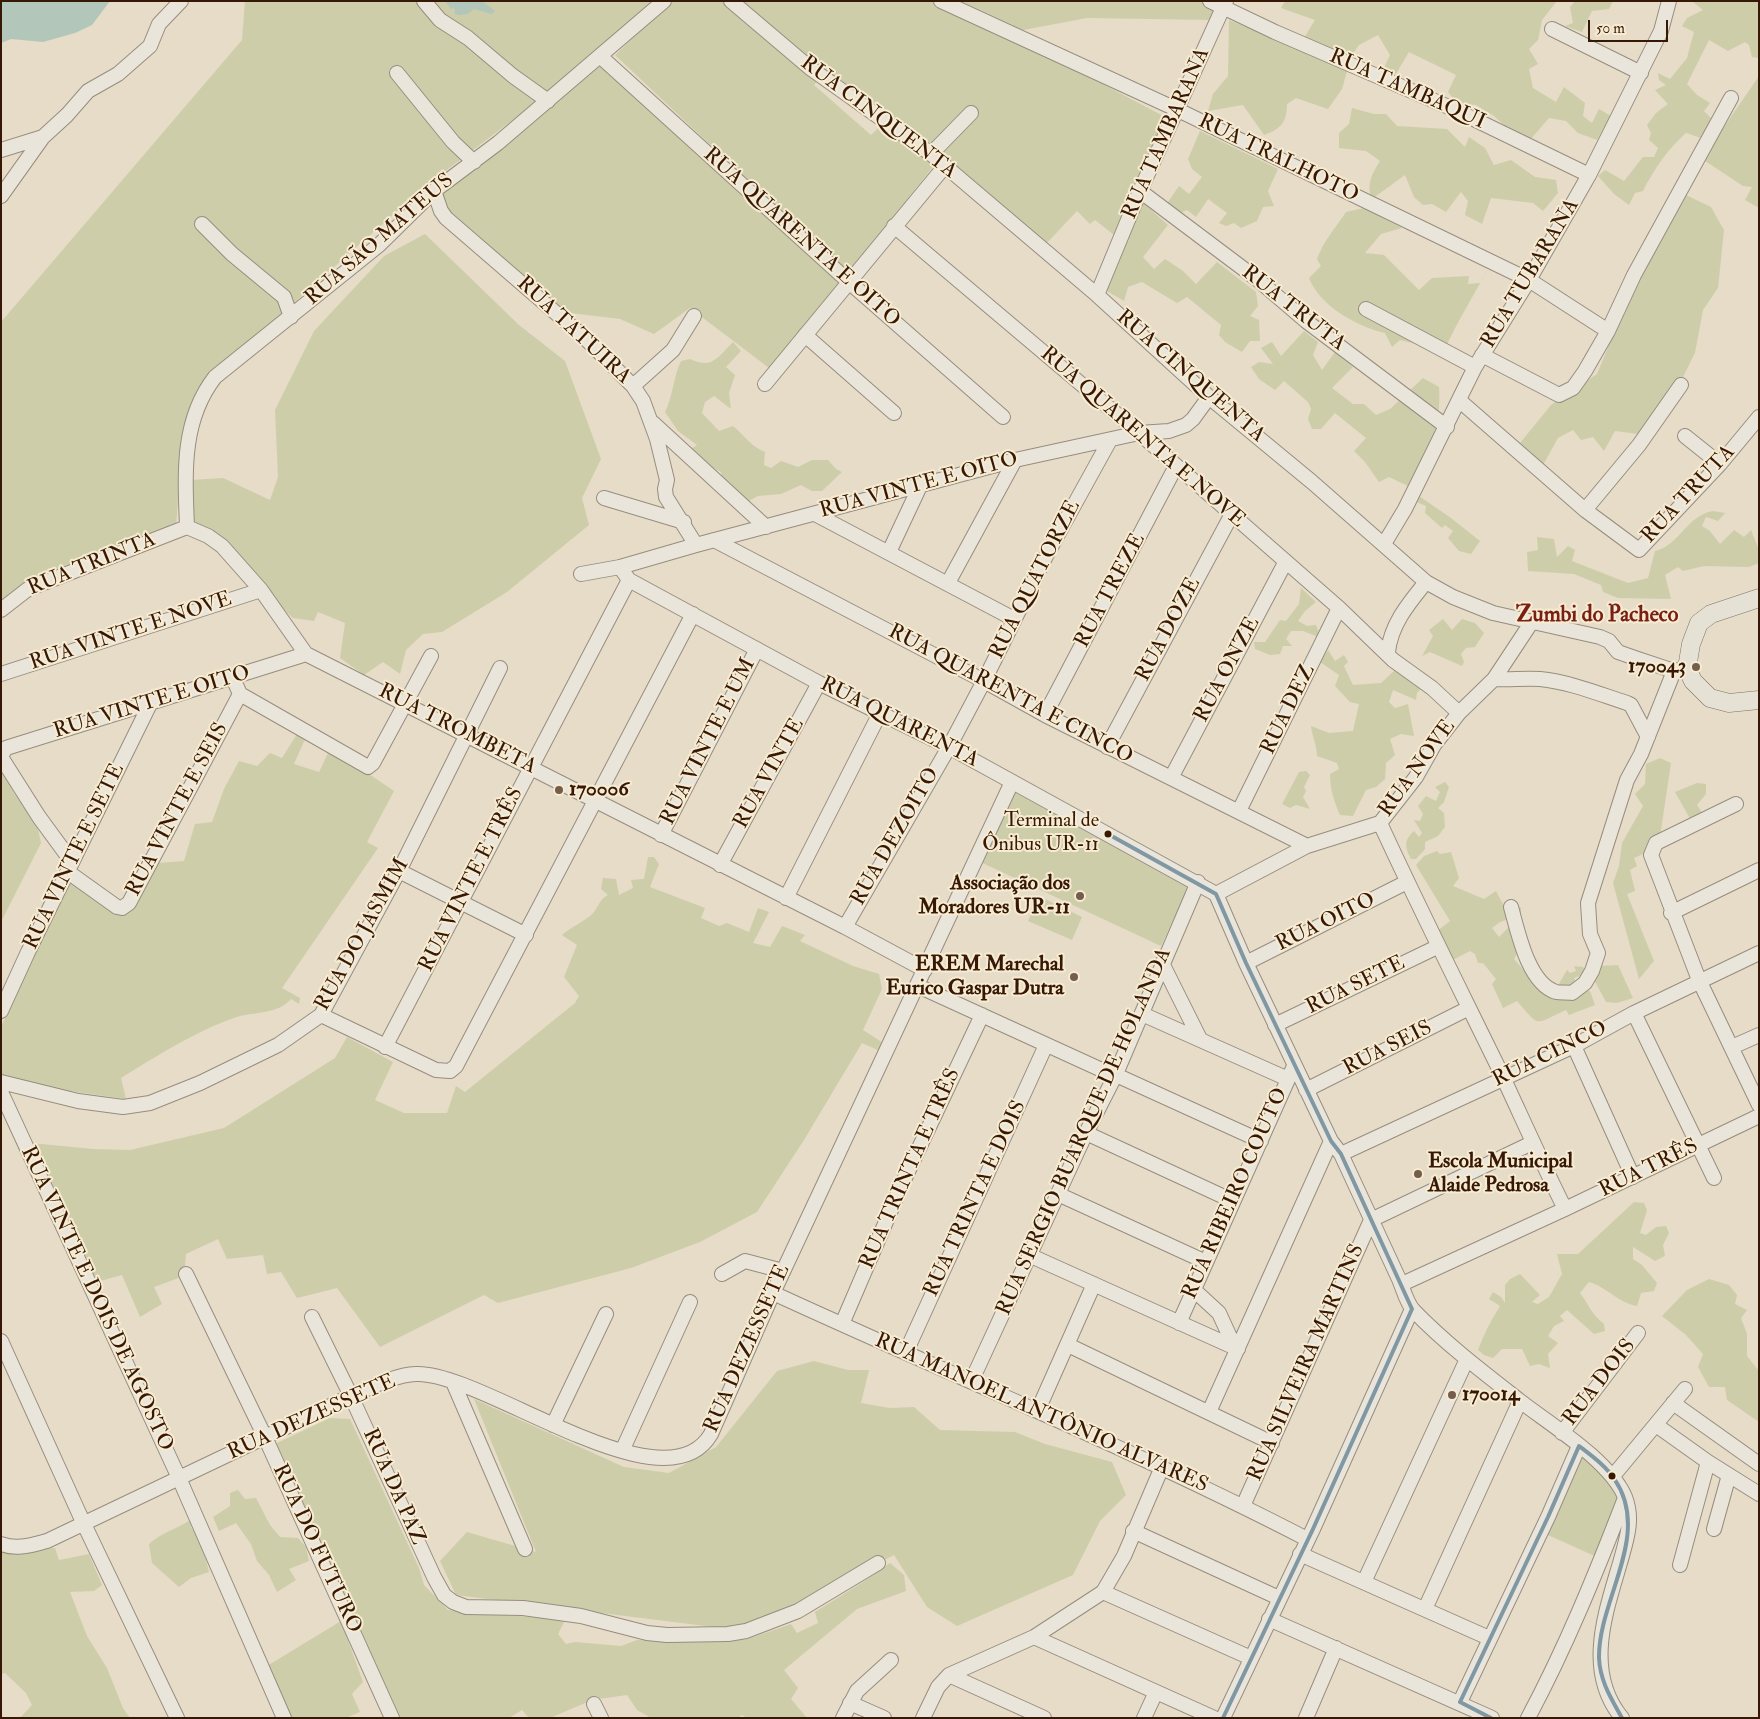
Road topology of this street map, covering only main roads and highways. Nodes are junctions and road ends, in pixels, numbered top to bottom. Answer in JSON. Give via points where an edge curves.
{"nodes":[{"id":1,"x":1751,"y":600,"type":"edge"},
{"id":2,"x":1759,"y":700,"type":"edge"}],
"edges":[{"from":1,"to":2,"type":"main road","via":[[1712,614],[1699,623],[1680,669],[1710,698],[1730,703]]}]}
